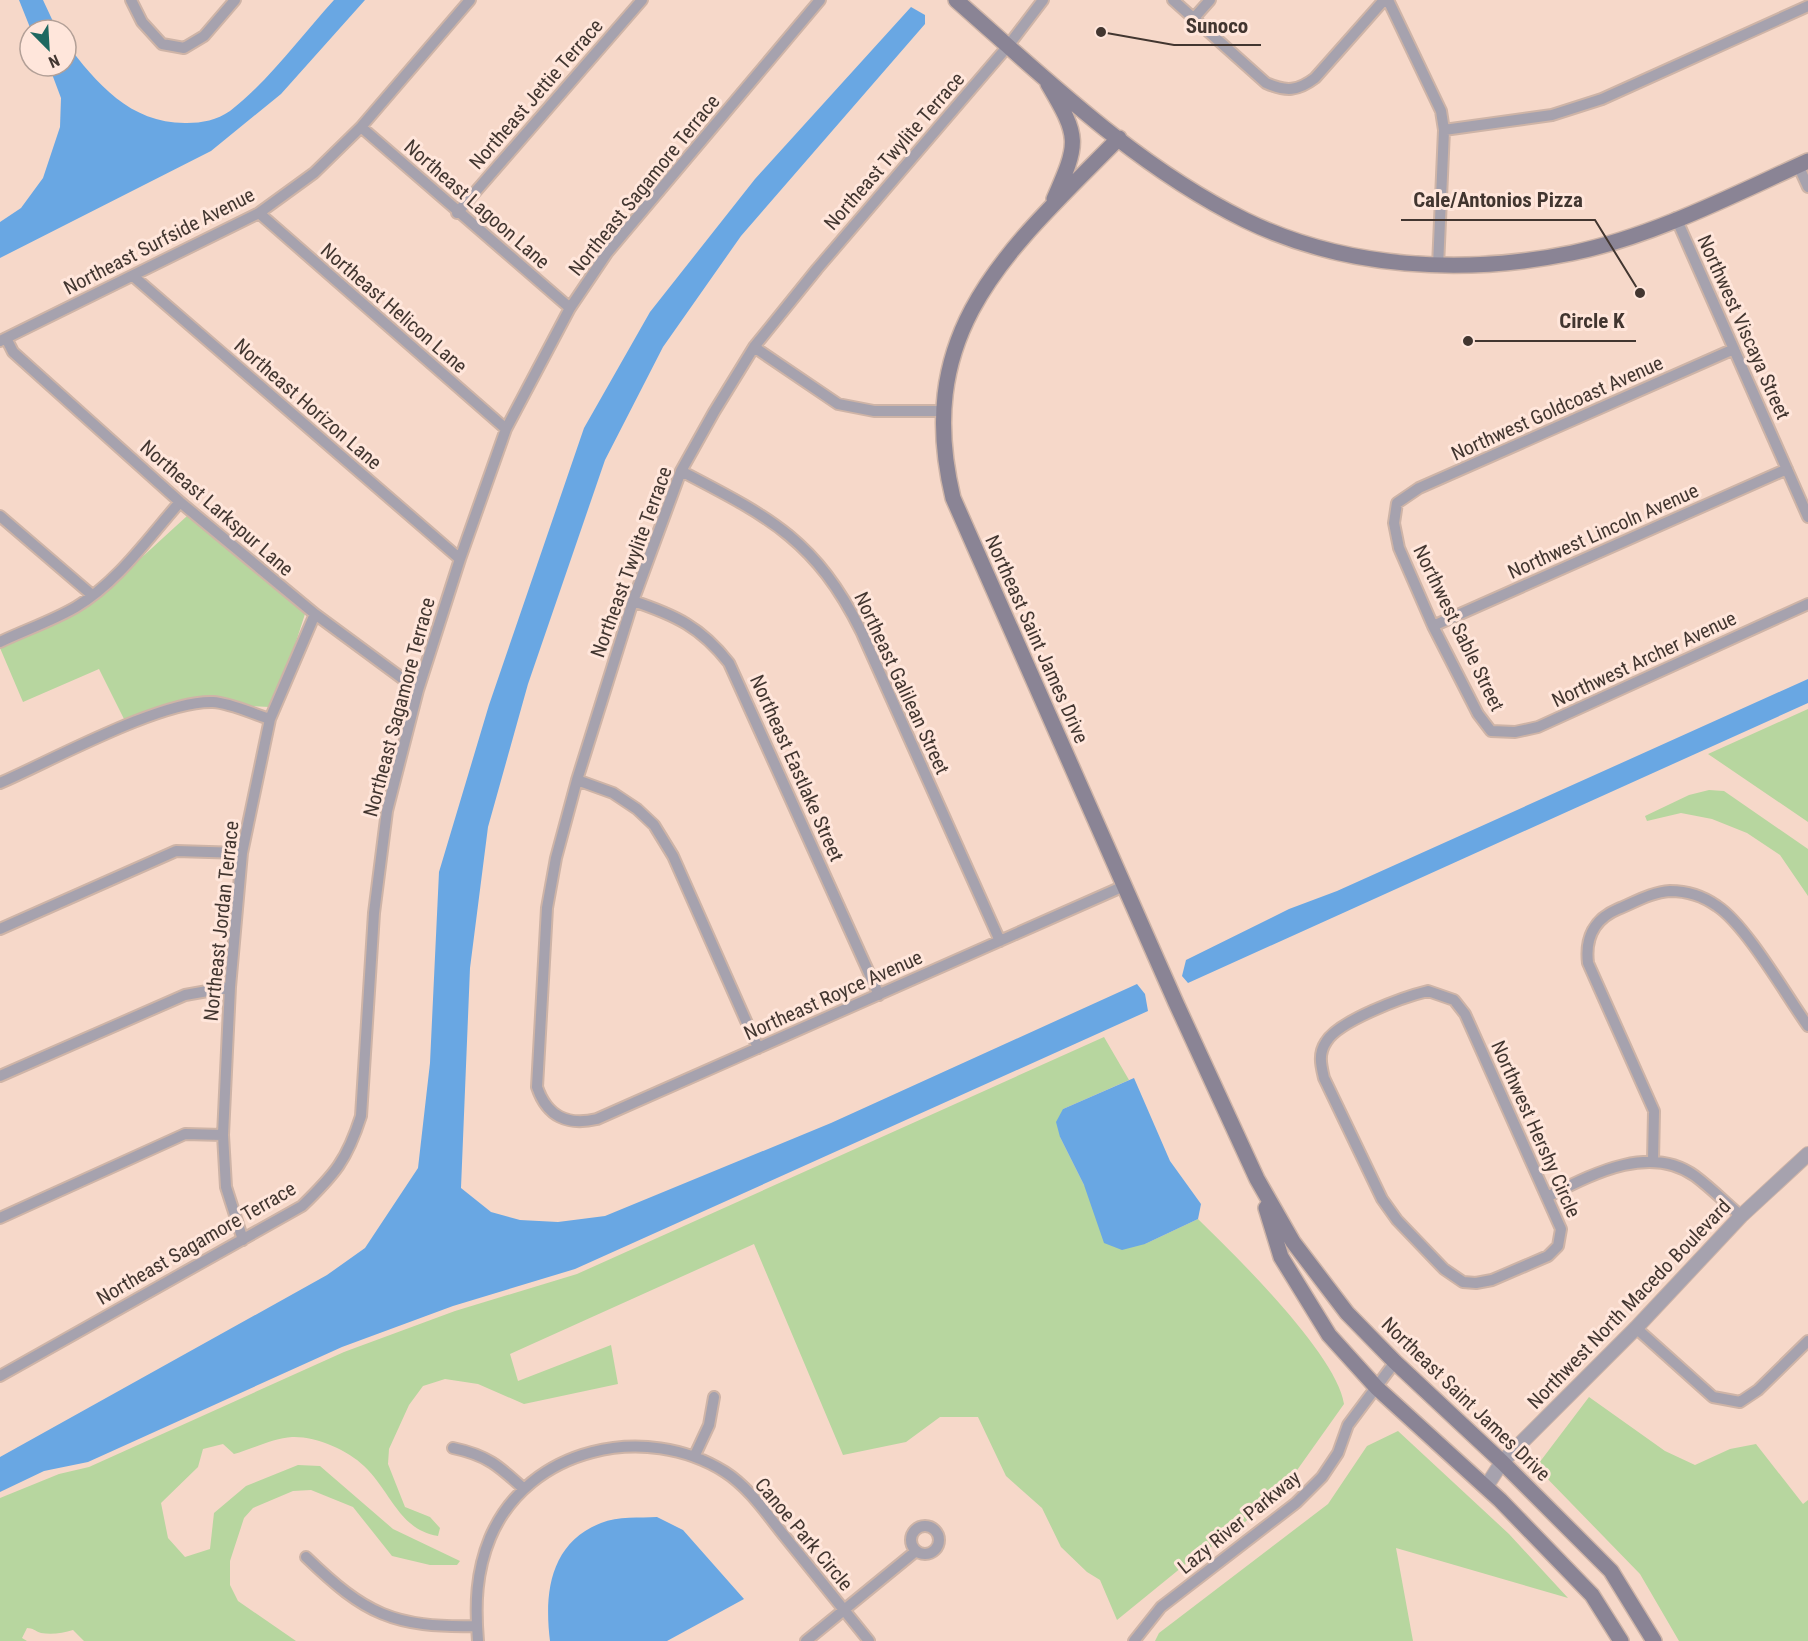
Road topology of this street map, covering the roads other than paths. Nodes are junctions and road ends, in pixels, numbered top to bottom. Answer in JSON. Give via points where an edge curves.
{"nodes":[{"id":1,"x":131,"y":0,"type":"edge"},
{"id":2,"x":235,"y":0,"type":"edge"},
{"id":3,"x":470,"y":0,"type":"edge"},
{"id":4,"x":642,"y":0,"type":"edge"},
{"id":5,"x":820,"y":0,"type":"edge"},
{"id":6,"x":956,"y":0,"type":"edge"},
{"id":7,"x":1042,"y":0,"type":"edge"},
{"id":8,"x":1173,"y":0,"type":"edge"},
{"id":9,"x":1210,"y":0,"type":"edge"},
{"id":10,"x":1386,"y":0,"type":"edge"},
{"id":11,"x":1808,"y":6,"type":"edge"},
{"id":12,"x":1194,"y":18,"type":"junction"},
{"id":13,"x":1008,"y":46,"type":"junction"},
{"id":14,"x":1041,"y":74,"type":"junction"},
{"id":15,"x":361,"y":128,"type":"junction"},
{"id":16,"x":1444,"y":130,"type":"junction"},
{"id":17,"x":1119,"y":138,"type":"junction"},
{"id":18,"x":1803,"y":163,"type":"edge"},
{"id":19,"x":1808,"y":187,"type":"edge"},
{"id":20,"x":1050,"y":208,"type":"junction"},
{"id":21,"x":259,"y":213,"type":"junction"},
{"id":22,"x":457,"y":213,"type":"junction"},
{"id":23,"x":1676,"y":218,"type":"junction"},
{"id":24,"x":1438,"y":266,"type":"junction"},
{"id":25,"x":133,"y":276,"type":"junction"},
{"id":26,"x":570,"y":308,"type":"junction"},
{"id":27,"x":3,"y":339,"type":"edge"},
{"id":28,"x":754,"y":347,"type":"junction"},
{"id":29,"x":1734,"y":349,"type":"junction"},
{"id":30,"x":943,"y":411,"type":"junction"},
{"id":31,"x":506,"y":429,"type":"junction"},
{"id":32,"x":1786,"y":469,"type":"junction"},
{"id":33,"x":681,"y":471,"type":"junction"},
{"id":34,"x":180,"y":502,"type":"junction"},
{"id":35,"x":1397,"y":503,"type":"joint"},
{"id":36,"x":0,"y":516,"type":"edge"},
{"id":37,"x":1808,"y":517,"type":"edge"},
{"id":38,"x":460,"y":559,"type":"junction"},
{"id":39,"x":92,"y":595,"type":"junction"},
{"id":40,"x":633,"y":601,"type":"junction"},
{"id":41,"x":1808,"y":604,"type":"edge"},
{"id":42,"x":315,"y":614,"type":"junction"},
{"id":43,"x":1433,"y":626,"type":"junction"},
{"id":44,"x":0,"y":642,"type":"edge"},
{"id":45,"x":418,"y":690,"type":"junction"},
{"id":46,"x":270,"y":719,"type":"junction"},
{"id":47,"x":1491,"y":731,"type":"joint"},
{"id":48,"x":577,"y":780,"type":"junction"},
{"id":49,"x":0,"y":783,"type":"edge"},
{"id":50,"x":242,"y":853,"type":"junction"},
{"id":51,"x":1124,"y":886,"type":"junction"},
{"id":52,"x":0,"y":928,"type":"edge"},
{"id":53,"x":1000,"y":941,"type":"junction"},
{"id":54,"x":230,"y":987,"type":"junction"},
{"id":55,"x":879,"y":995,"type":"junction"},
{"id":56,"x":1808,"y":1026,"type":"edge"},
{"id":57,"x":758,"y":1048,"type":"junction"},
{"id":58,"x":0,"y":1076,"type":"edge"},
{"id":59,"x":554,"y":1115,"type":"joint"},
{"id":60,"x":224,"y":1136,"type":"junction"},
{"id":61,"x":1808,"y":1154,"type":"edge"},
{"id":62,"x":1653,"y":1161,"type":"junction"},
{"id":63,"x":1257,"y":1179,"type":"junction"},
{"id":64,"x":1547,"y":1197,"type":"junction"},
{"id":65,"x":1741,"y":1216,"type":"junction"},
{"id":66,"x":0,"y":1218,"type":"edge"},
{"id":67,"x":243,"y":1240,"type":"junction"},
{"id":68,"x":1636,"y":1328,"type":"junction"},
{"id":69,"x":1808,"y":1341,"type":"edge"},
{"id":70,"x":1395,"y":1362,"type":"junction"},
{"id":71,"x":0,"y":1376,"type":"edge"},
{"id":72,"x":1377,"y":1388,"type":"junction"},
{"id":73,"x":714,"y":1397,"type":"dead end"},
{"id":74,"x":453,"y":1448,"type":"dead end"},
{"id":75,"x":695,"y":1455,"type":"junction"},
{"id":76,"x":1502,"y":1462,"type":"junction"},
{"id":77,"x":1486,"y":1487,"type":"junction"},
{"id":78,"x":524,"y":1490,"type":"junction"},
{"id":79,"x":916,"y":1551,"type":"dead end"},
{"id":80,"x":306,"y":1557,"type":"dead end"},
{"id":81,"x":845,"y":1610,"type":"junction"},
{"id":82,"x":477,"y":1626,"type":"junction"},
{"id":83,"x":477,"y":1641,"type":"edge"},
{"id":84,"x":806,"y":1641,"type":"edge"},
{"id":85,"x":869,"y":1641,"type":"edge"},
{"id":86,"x":1134,"y":1641,"type":"edge"},
{"id":87,"x":1621,"y":1641,"type":"edge"},
{"id":88,"x":1654,"y":1641,"type":"edge"}],
"edges":[{"from":1,"to":2,"type":"street","via":[[142,22],[162,44],[184,48],[204,36]]},
{"from":3,"to":15,"type":"street","name":"Northeast Surfside Avenue"},
{"from":4,"to":22,"type":"street","name":"Northeast Jettie Terrace"},
{"from":5,"to":26,"type":"street","name":"Northeast Sagamore Terrace","via":[[607,253]]},
{"from":6,"to":13,"type":"main road"},
{"from":7,"to":13,"type":"street","name":"Northeast Twylite Terrace"},
{"from":8,"to":12,"type":"street"},
{"from":9,"to":12,"type":"street"},
{"from":10,"to":12,"type":"street","via":[[1315,78],[1303,87],[1283,91],[1266,83]]},
{"from":10,"to":16,"type":"street","via":[[1441,111]]},
{"from":11,"to":16,"type":"street","via":[[1602,99],[1552,115]]},
{"from":13,"to":14,"type":"main road"},
{"from":13,"to":28,"type":"street","name":"Northeast Twylite Terrace"},
{"from":14,"to":17,"type":"main road"},
{"from":14,"to":20,"type":"main road","via":[[1074,135],[1074,153]]},
{"from":15,"to":21,"type":"street","name":"Northeast Surfside Avenue","via":[[314,173]]},
{"from":15,"to":22,"type":"street","name":"Northeast Lagoon Lane"},
{"from":16,"to":24,"type":"street"},
{"from":17,"to":20,"type":"main road","name":"Northeast Saint James Drive"},
{"from":17,"to":24,"type":"main road","via":[[1245,220],[1344,253]]},
{"from":18,"to":19,"type":"street"},
{"from":18,"to":23,"type":"main road"},
{"from":20,"to":30,"type":"main road","name":"Northeast Saint James Drive","via":[[993,274],[974,305],[952,353]]},
{"from":21,"to":25,"type":"street","name":"Northeast Surfside Avenue"},
{"from":21,"to":31,"type":"street","name":"Northeast Helicon Lane"},
{"from":22,"to":26,"type":"street","name":"Northeast Lagoon Lane"},
{"from":23,"to":24,"type":"main road","via":[[1573,253],[1505,264]]},
{"from":23,"to":29,"type":"street","name":"Northwest Viscaya Street"},
{"from":25,"to":27,"type":"street","name":"Northeast Surfside Avenue"},
{"from":25,"to":38,"type":"street","name":"Northeast Horizon Lane"},
{"from":26,"to":31,"type":"street","name":"Northeast Sagamore Terrace"},
{"from":27,"to":34,"type":"street","name":"Northeast Larkspur Lane"},
{"from":28,"to":30,"type":"street","via":[[838,404],[874,411]]},
{"from":28,"to":33,"type":"street","name":"Northeast Twylite Terrace"},
{"from":29,"to":32,"type":"street","name":"Northwest Viscaya Street"},
{"from":29,"to":35,"type":"street","name":"Northwest Goldcoast Avenue","via":[[1419,488]]},
{"from":30,"to":51,"type":"main road","name":"Northeast Saint James Drive","via":[[946,468],[953,498]]},
{"from":31,"to":38,"type":"street","name":"Northeast Sagamore Terrace"},
{"from":32,"to":37,"type":"street","name":"Northwest Viscaya Street"},
{"from":32,"to":43,"type":"street","name":"Northwest Lincoln Avenue"},
{"from":33,"to":40,"type":"street","name":"Northeast Twylite Terrace"},
{"from":33,"to":53,"type":"street","name":"Northeast Galilean Street","via":[[756,510],[784,530],[836,585],[861,631]]},
{"from":34,"to":39,"type":"street","via":[[110,581]]},
{"from":34,"to":42,"type":"street","name":"Northeast Larkspur Lane"},
{"from":35,"to":43,"type":"street","name":"Northwest Sable Street","via":[[1394,523],[1400,548]]},
{"from":36,"to":39,"type":"street"},
{"from":38,"to":45,"type":"street","name":"Northeast Sagamore Terrace"},
{"from":39,"to":44,"type":"street","via":[[76,607]]},
{"from":40,"to":48,"type":"street","name":"Northeast Twylite Terrace"},
{"from":40,"to":55,"type":"street","name":"Northeast Eastlake Street","via":[[672,614],[697,630],[729,663]]},
{"from":41,"to":47,"type":"street","name":"Northwest Archer Avenue","via":[[1538,727],[1515,732]]},
{"from":42,"to":45,"type":"street","name":"Northeast Larkspur Lane"},
{"from":42,"to":46,"type":"street","name":"Northeast Jordan Terrace"},
{"from":43,"to":47,"type":"street","name":"Northwest Sable Street","via":[[1478,714]]},
{"from":45,"to":67,"type":"street","name":"Northeast Sagamore Terrace","via":[[384,834],[374,913],[361,1116],[351,1147],[334,1175],[302,1206]]},
{"from":46,"to":49,"type":"street","via":[[214,702],[193,704],[152,715]]},
{"from":46,"to":50,"type":"street","name":"Northeast Jordan Terrace"},
{"from":48,"to":57,"type":"street","via":[[613,793],[654,825],[673,856]]},
{"from":48,"to":59,"type":"street","name":"Northeast Twylite Terrace","via":[[547,908],[537,1087]]},
{"from":50,"to":52,"type":"street","via":[[177,851]]},
{"from":50,"to":54,"type":"street","name":"Northeast Jordan Terrace"},
{"from":51,"to":53,"type":"street","name":"Northeast Royce Avenue"},
{"from":51,"to":63,"type":"main road","name":"Northeast Saint James Drive"},
{"from":53,"to":55,"type":"street","name":"Northeast Royce Avenue"},
{"from":54,"to":58,"type":"street","via":[[185,995]]},
{"from":54,"to":60,"type":"street","name":"Northeast Jordan Terrace"},
{"from":55,"to":57,"type":"street","name":"Northeast Royce Avenue"},
{"from":56,"to":62,"type":"street","via":[[1734,920],[1703,897],[1668,891],[1608,913],[1590,933],[1588,963],[1654,1111]]},
{"from":57,"to":59,"type":"street","name":"Northeast Royce Avenue","via":[[597,1119],[580,1123]]},
{"from":60,"to":66,"type":"street","via":[[185,1134]]},
{"from":60,"to":67,"type":"street","name":"Northeast Jordan Terrace","via":[[226,1187]]},
{"from":61,"to":65,"type":"street","name":"Northwest North Macedo Boulevard"},
{"from":62,"to":64,"type":"street","via":[[1634,1162]]},
{"from":62,"to":65,"type":"street","via":[[1679,1167],[1695,1176]]},
{"from":63,"to":70,"type":"main road","name":"Northeast Saint James Drive","via":[[1314,1272]]},
{"from":63,"to":72,"type":"main road","name":"Northeast Saint James Drive","via":[[1281,1257],[1291,1275],[1329,1335]]},
{"from":64,"to":64,"type":"street","name":"Northwest Hershy Circle","via":[[1561,1229],[1558,1246],[1548,1256],[1476,1283],[1463,1282],[1444,1269],[1397,1220],[1367,1171],[1324,1078],[1321,1052],[1326,1041],[1337,1029],[1413,994],[1428,991],[1454,1000],[1465,1014]]},
{"from":65,"to":68,"type":"street","name":"Northwest North Macedo Boulevard"},
{"from":67,"to":71,"type":"street","name":"Northeast Sagamore Terrace"},
{"from":68,"to":69,"type":"street","via":[[1713,1397],[1740,1402],[1758,1390]]},
{"from":68,"to":76,"type":"street","name":"Northwest North Macedo Boulevard"},
{"from":70,"to":72,"type":"street","name":"Lazy River Parkway"},
{"from":70,"to":76,"type":"main road","name":"Northeast Saint James Drive"},
{"from":72,"to":77,"type":"main road","name":"Northeast Saint James Drive"},
{"from":72,"to":86,"type":"street","name":"Lazy River Parkway","via":[[1348,1425],[1338,1452],[1322,1477],[1296,1503],[1161,1607]]},
{"from":73,"to":75,"type":"street","via":[[710,1425]]},
{"from":74,"to":78,"type":"street","via":[[478,1453],[494,1462]]},
{"from":75,"to":78,"type":"street","name":"Canoe Park Circle","via":[[652,1446],[594,1450],[571,1458]]},
{"from":75,"to":81,"type":"street","name":"Canoe Park Circle","via":[[727,1473],[751,1495]]},
{"from":76,"to":77,"type":"street","name":"Northwest North Macedo Boulevard"},
{"from":76,"to":88,"type":"main road","name":"Northeast Saint James Drive","via":[[1611,1571]]},
{"from":77,"to":87,"type":"main road","name":"Northeast Saint James Drive","via":[[1592,1594]]},
{"from":78,"to":82,"type":"street","name":"Canoe Park Circle","via":[[490,1537],[476,1597]]},
{"from":79,"to":81,"type":"street"},
{"from":80,"to":82,"type":"street","via":[[342,1592],[392,1619],[442,1627]]},
{"from":81,"to":84,"type":"street"},
{"from":81,"to":85,"type":"street","name":"Canoe Park Circle"},
{"from":82,"to":83,"type":"street","name":"Canoe Park Circle"}]}
